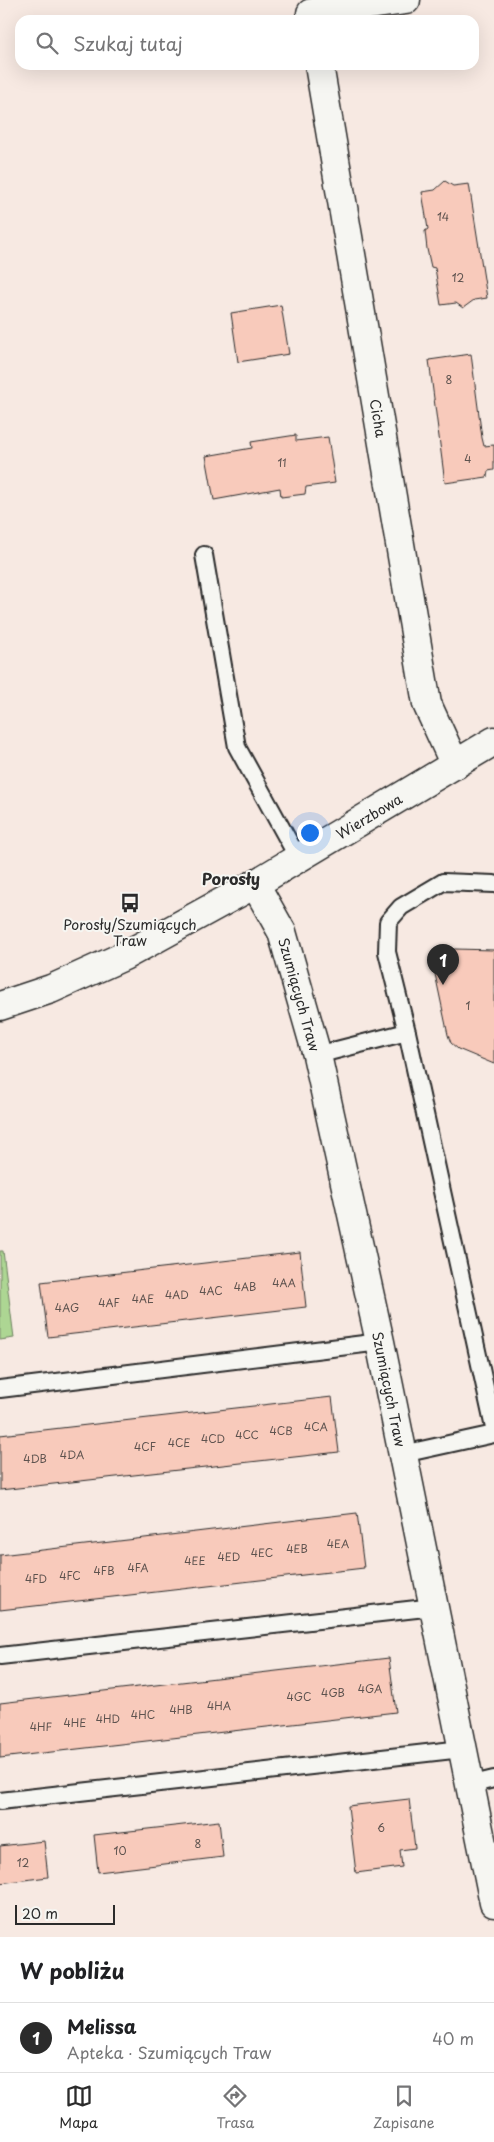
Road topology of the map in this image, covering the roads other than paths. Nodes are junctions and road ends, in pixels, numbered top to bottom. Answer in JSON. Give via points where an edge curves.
{"nodes":[{"id":1,"x":406,"y":0,"type":"edge"},
{"id":2,"x":310,"y":11,"type":"edge"},
{"id":3,"x":321,"y":70,"type":"edge"},
{"id":4,"x":204,"y":555,"type":"dead end"},
{"id":5,"x":494,"y":741,"type":"edge"},
{"id":6,"x":455,"y":764,"type":"junction"},
{"id":7,"x":298,"y":858,"type":"junction"},
{"id":8,"x":255,"y":884,"type":"junction"},
{"id":9,"x":494,"y":884,"type":"edge"},
{"id":10,"x":0,"y":1006,"type":"edge"},
{"id":11,"x":406,"y":1032,"type":"junction"},
{"id":12,"x":317,"y":1055,"type":"junction"},
{"id":13,"x":380,"y":1342,"type":"junction"},
{"id":14,"x":0,"y":1389,"type":"edge"},
{"id":15,"x":494,"y":1428,"type":"edge"},
{"id":16,"x":494,"y":1434,"type":"edge"},
{"id":17,"x":403,"y":1454,"type":"junction"},
{"id":18,"x":434,"y":1607,"type":"junction"},
{"id":19,"x":0,"y":1656,"type":"edge"},
{"id":20,"x":462,"y":1749,"type":"junction"},
{"id":21,"x":482,"y":1782,"type":"edge"},
{"id":22,"x":0,"y":1801,"type":"edge"},
{"id":23,"x":494,"y":1903,"type":"edge"}],
"edges":[{"from":1,"to":2,"type":"street"},
{"from":3,"to":6,"type":"street","name":"Cicha","via":[[427,704]]},
{"from":4,"to":7,"type":"lane","via":[[237,747]]},
{"from":5,"to":6,"type":"street","name":"Wierzbowa"},
{"from":6,"to":7,"type":"street","name":"Wierzbowa"},
{"from":7,"to":8,"type":"street","name":"Wierzbowa"},
{"from":8,"to":10,"type":"street","name":"Wierzbowa","via":[[124,956],[51,989]]},
{"from":8,"to":12,"type":"street","name":"Szumiących Traw","via":[[282,932]]},
{"from":9,"to":11,"type":"lane","via":[[443,882],[401,907],[388,922],[387,952]]},
{"from":11,"to":12,"type":"lane"},
{"from":11,"to":15,"type":"lane"},
{"from":12,"to":13,"type":"street","name":"Szumiących Traw"},
{"from":13,"to":14,"type":"lane"},
{"from":13,"to":17,"type":"street","name":"Szumiących Traw"},
{"from":16,"to":17,"type":"lane"},
{"from":17,"to":18,"type":"street","name":"Szumiących Traw"},
{"from":18,"to":19,"type":"lane"},
{"from":18,"to":20,"type":"street","name":"Szumiących Traw"},
{"from":20,"to":21,"type":"street","name":"Szumiących Traw"},
{"from":20,"to":22,"type":"lane"},
{"from":21,"to":23,"type":"street","name":"Szumiących Traw"}]}
